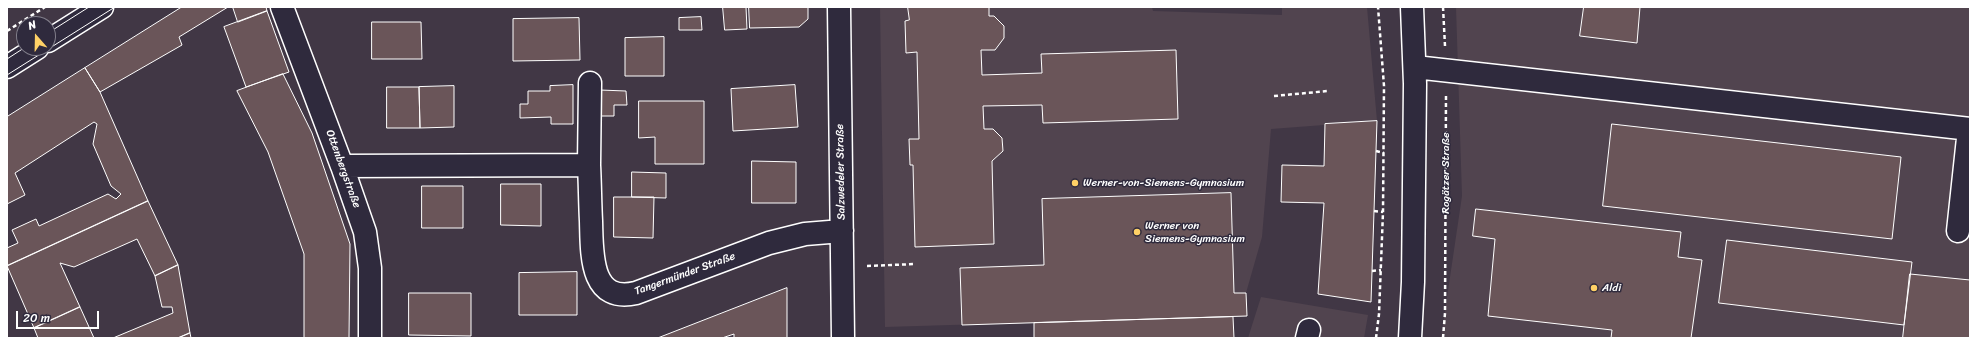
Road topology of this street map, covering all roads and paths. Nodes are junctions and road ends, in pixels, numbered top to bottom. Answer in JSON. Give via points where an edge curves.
{"nodes":[{"id":1,"x":45,"y":7,"type":"edge"},
{"id":2,"x":102,"y":7,"type":"edge"},
{"id":3,"x":282,"y":7,"type":"edge"},
{"id":4,"x":839,"y":7,"type":"edge"},
{"id":5,"x":1378,"y":7,"type":"edge"},
{"id":6,"x":1412,"y":7,"type":"edge"},
{"id":7,"x":1443,"y":7,"type":"edge"},
{"id":8,"x":7,"y":31,"type":"edge"},
{"id":9,"x":56,"y":36,"type":"edge"},
{"id":10,"x":24,"y":56,"type":"edge"},
{"id":11,"x":7,"y":67,"type":"edge"},
{"id":12,"x":1415,"y":67,"type":"junction"},
{"id":13,"x":1446,"y":70,"type":"junction"},
{"id":14,"x":590,"y":82,"type":"dead end"},
{"id":15,"x":1328,"y":91,"type":"dead end"},
{"id":16,"x":1274,"y":96,"type":"dead end"},
{"id":17,"x":1969,"y":129,"type":"edge"},
{"id":18,"x":1376,"y":151,"type":"dead end"},
{"id":19,"x":1384,"y":153,"type":"junction"},
{"id":20,"x":589,"y":165,"type":"junction"},
{"id":21,"x":342,"y":166,"type":"junction"},
{"id":22,"x":1374,"y":211,"type":"dead end"},
{"id":23,"x":1383,"y":212,"type":"junction"},
{"id":24,"x":842,"y":231,"type":"junction"},
{"id":25,"x":1958,"y":231,"type":"dead end"},
{"id":26,"x":915,"y":264,"type":"dead end"},
{"id":27,"x":842,"y":267,"type":"junction"},
{"id":28,"x":1381,"y":270,"type":"junction"},
{"id":29,"x":1372,"y":271,"type":"dead end"},
{"id":30,"x":370,"y":338,"type":"edge"},
{"id":31,"x":843,"y":338,"type":"edge"},
{"id":32,"x":1376,"y":338,"type":"edge"},
{"id":33,"x":1410,"y":338,"type":"edge"},
{"id":34,"x":1443,"y":338,"type":"edge"}],
"edges":[{"from":1,"to":8,"type":"path"},
{"from":2,"to":9,"type":"street"},
{"from":3,"to":21,"type":"street","name":"Ottenbergstraße"},
{"from":4,"to":24,"type":"street","name":"Salzwedeler Straße"},
{"from":5,"to":19,"type":"path","via":[[1384,86]]},
{"from":6,"to":12,"type":"street"},
{"from":7,"to":13,"type":"path","name":"Rogätzer Straße"},
{"from":10,"to":11,"type":"street"},
{"from":12,"to":13,"type":"street"},
{"from":12,"to":33,"type":"street"},
{"from":13,"to":17,"type":"street"},
{"from":13,"to":34,"type":"path","name":"Rogätzer Straße","via":[[1446,313]]},
{"from":14,"to":20,"type":"street","name":"Tangermünder Straße"},
{"from":15,"to":16,"type":"path"},
{"from":17,"to":25,"type":"street"},
{"from":18,"to":19,"type":"path"},
{"from":19,"to":23,"type":"path"},
{"from":20,"to":21,"type":"street"},
{"from":20,"to":24,"type":"street","name":"Tangermünder Straße","via":[[593,264],[601,282],[608,290],[617,294],[636,293],[786,238]]},
{"from":21,"to":30,"type":"street","name":"Ottenbergstraße","via":[[362,221],[367,244],[370,275]]},
{"from":22,"to":23,"type":"path"},
{"from":23,"to":28,"type":"path"},
{"from":24,"to":27,"type":"street","name":"Salzwedeler Straße"},
{"from":26,"to":27,"type":"path"},
{"from":27,"to":31,"type":"street","name":"Salzwedeler Straße"},
{"from":28,"to":29,"type":"path"},
{"from":28,"to":32,"type":"path"}]}
